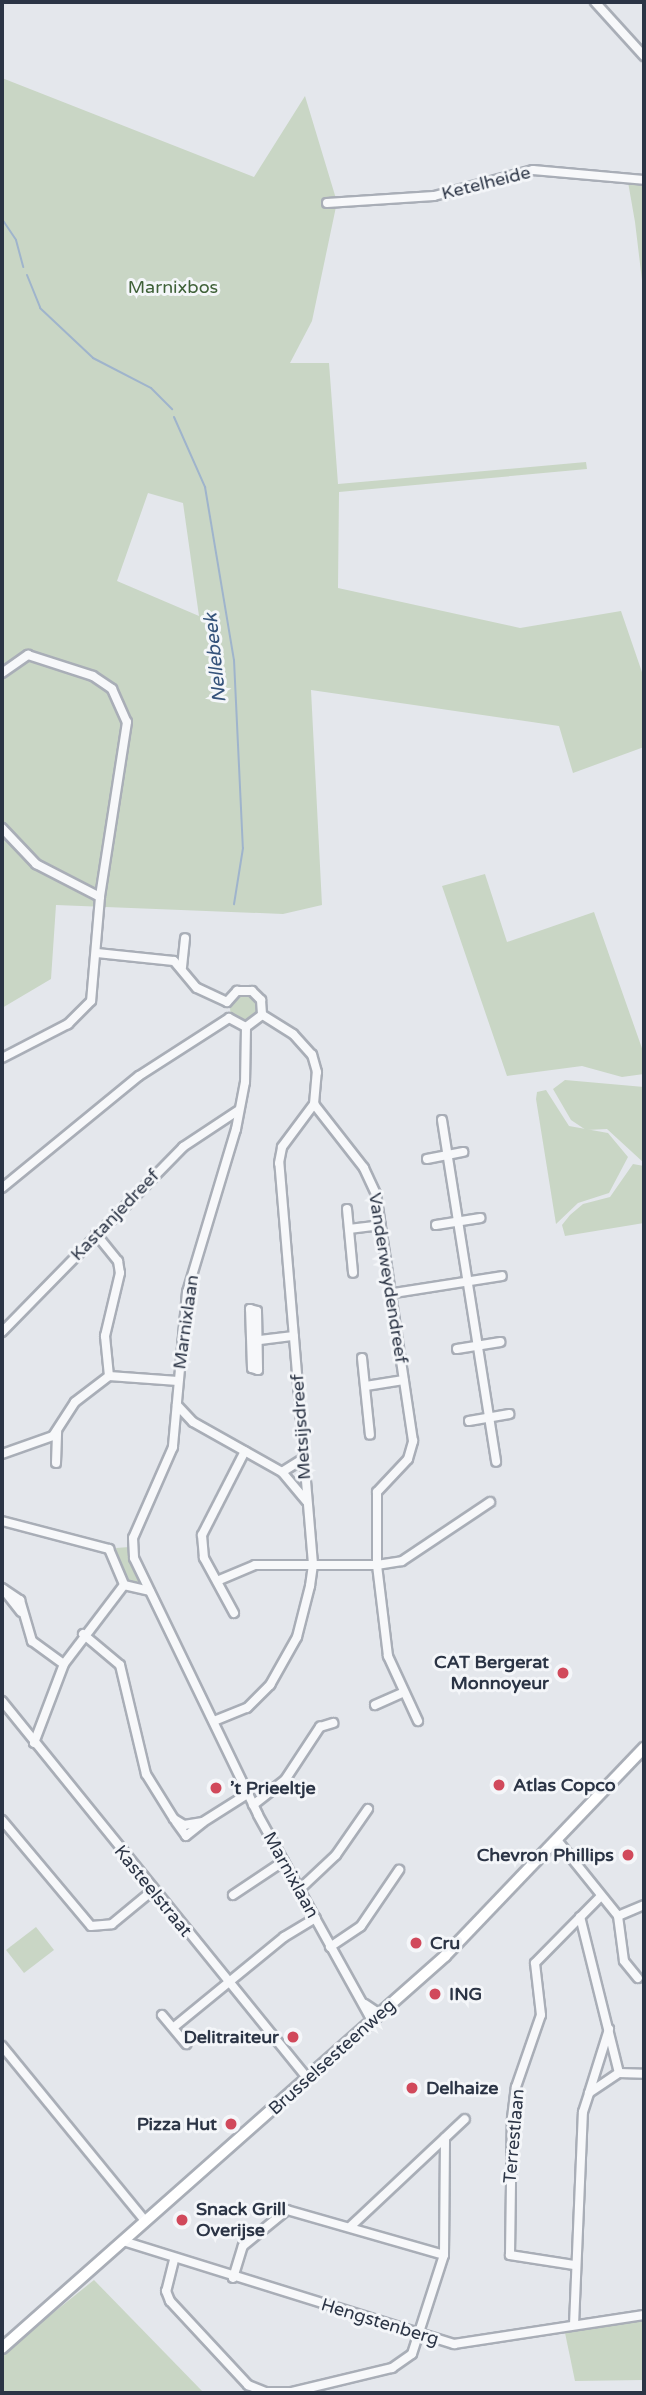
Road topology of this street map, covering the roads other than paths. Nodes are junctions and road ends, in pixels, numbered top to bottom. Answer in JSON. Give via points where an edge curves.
{"nodes":[{"id":1,"x":595,"y":2,"type":"edge"},
{"id":2,"x":644,"y":56,"type":"edge"},
{"id":3,"x":644,"y":180,"type":"edge"},
{"id":4,"x":327,"y":203,"type":"dead end"},
{"id":5,"x":2,"y":673,"type":"edge"},
{"id":6,"x":2,"y":828,"type":"edge"},
{"id":7,"x":100,"y":897,"type":"junction"},
{"id":8,"x":185,"y":938,"type":"dead end"},
{"id":9,"x":97,"y":953,"type":"junction"},
{"id":10,"x":182,"y":967,"type":"junction"},
{"id":11,"x":227,"y":1002,"type":"junction"},
{"id":12,"x":262,"y":1015,"type":"junction"},
{"id":13,"x":229,"y":1018,"type":"junction"},
{"id":14,"x":246,"y":1027,"type":"junction"},
{"id":15,"x":2,"y":1058,"type":"edge"},
{"id":16,"x":314,"y":1104,"type":"junction"},
{"id":17,"x":239,"y":1110,"type":"junction"},
{"id":18,"x":442,"y":1120,"type":"dead end"},
{"id":19,"x":463,"y":1152,"type":"dead end"},
{"id":20,"x":447,"y":1155,"type":"junction"},
{"id":21,"x":427,"y":1159,"type":"dead end"},
{"id":22,"x":2,"y":1188,"type":"edge"},
{"id":23,"x":347,"y":1209,"type":"dead end"},
{"id":24,"x":480,"y":1218,"type":"dead end"},
{"id":25,"x":458,"y":1222,"type":"junction"},
{"id":26,"x":381,"y":1225,"type":"junction"},
{"id":27,"x":436,"y":1225,"type":"dead end"},
{"id":28,"x":349,"y":1229,"type":"junction"},
{"id":29,"x":96,"y":1234,"type":"junction"},
{"id":30,"x":353,"y":1273,"type":"dead end"},
{"id":31,"x":502,"y":1276,"type":"dead end"},
{"id":32,"x":467,"y":1282,"type":"junction"},
{"id":33,"x":394,"y":1293,"type":"junction"},
{"id":34,"x":2,"y":1332,"type":"edge"},
{"id":35,"x":294,"y":1336,"type":"junction"},
{"id":36,"x":260,"y":1340,"type":"junction"},
{"id":37,"x":500,"y":1342,"type":"dead end"},
{"id":38,"x":477,"y":1345,"type":"junction"},
{"id":39,"x":457,"y":1349,"type":"dead end"},
{"id":40,"x":362,"y":1359,"type":"dead end"},
{"id":41,"x":109,"y":1376,"type":"junction"},
{"id":42,"x":404,"y":1380,"type":"junction"},
{"id":43,"x":178,"y":1381,"type":"junction"},
{"id":44,"x":366,"y":1386,"type":"junction"},
{"id":45,"x":177,"y":1405,"type":"junction"},
{"id":46,"x":509,"y":1414,"type":"dead end"},
{"id":47,"x":489,"y":1418,"type":"junction"},
{"id":48,"x":469,"y":1421,"type":"dead end"},
{"id":49,"x":193,"y":1422,"type":"junction"},
{"id":50,"x":176,"y":1425,"type":"junction"},
{"id":51,"x":57,"y":1431,"type":"junction"},
{"id":52,"x":370,"y":1435,"type":"dead end"},
{"id":53,"x":245,"y":1451,"type":"junction"},
{"id":54,"x":2,"y":1454,"type":"edge"},
{"id":55,"x":303,"y":1459,"type":"junction"},
{"id":56,"x":496,"y":1462,"type":"dead end"},
{"id":57,"x":56,"y":1463,"type":"dead end"},
{"id":58,"x":282,"y":1472,"type":"junction"},
{"id":59,"x":306,"y":1501,"type":"junction"},
{"id":60,"x":491,"y":1502,"type":"dead end"},
{"id":61,"x":2,"y":1521,"type":"edge"},
{"id":62,"x":313,"y":1564,"type":"junction"},
{"id":63,"x":377,"y":1565,"type":"junction"},
{"id":64,"x":217,"y":1581,"type":"junction"},
{"id":65,"x":124,"y":1585,"type":"junction"},
{"id":66,"x":2,"y":1589,"type":"edge"},
{"id":67,"x":149,"y":1591,"type":"junction"},
{"id":68,"x":234,"y":1613,"type":"dead end"},
{"id":69,"x":83,"y":1634,"type":"junction"},
{"id":70,"x":64,"y":1664,"type":"junction"},
{"id":71,"x":402,"y":1693,"type":"junction"},
{"id":72,"x":2,"y":1701,"type":"edge"},
{"id":73,"x":375,"y":1705,"type":"dead end"},
{"id":74,"x":214,"y":1721,"type":"junction"},
{"id":75,"x":418,"y":1721,"type":"dead end"},
{"id":76,"x":333,"y":1723,"type":"dead end"},
{"id":77,"x":34,"y":1743,"type":"junction"},
{"id":78,"x":644,"y":1748,"type":"edge"},
{"id":79,"x":249,"y":1793,"type":"junction"},
{"id":80,"x":253,"y":1804,"type":"junction"},
{"id":81,"x":368,"y":1809,"type":"dead end"},
{"id":82,"x":2,"y":1820,"type":"edge"},
{"id":83,"x":556,"y":1839,"type":"junction"},
{"id":84,"x":284,"y":1861,"type":"junction"},
{"id":85,"x":399,"y":1870,"type":"dead end"},
{"id":86,"x":301,"y":1888,"type":"junction"},
{"id":87,"x":152,"y":1891,"type":"junction"},
{"id":88,"x":233,"y":1895,"type":"dead end"},
{"id":89,"x":600,"y":1897,"type":"junction"},
{"id":90,"x":644,"y":1905,"type":"edge"},
{"id":91,"x":618,"y":1916,"type":"junction"},
{"id":92,"x":579,"y":1917,"type":"junction"},
{"id":93,"x":316,"y":1918,"type":"junction"},
{"id":94,"x":330,"y":1947,"type":"junction"},
{"id":95,"x":638,"y":1978,"type":"dead end"},
{"id":96,"x":229,"y":1983,"type":"junction"},
{"id":97,"x":162,"y":2015,"type":"dead end"},
{"id":98,"x":376,"y":2018,"type":"junction"},
{"id":99,"x":174,"y":2028,"type":"junction"},
{"id":100,"x":609,"y":2028,"type":"junction"},
{"id":101,"x":186,"y":2044,"type":"dead end"},
{"id":102,"x":2,"y":2046,"type":"edge"},
{"id":103,"x":619,"y":2073,"type":"junction"},
{"id":104,"x":644,"y":2074,"type":"edge"},
{"id":105,"x":307,"y":2078,"type":"junction"},
{"id":106,"x":589,"y":2093,"type":"junction"},
{"id":107,"x":465,"y":2119,"type":"dead end"},
{"id":108,"x":445,"y":2138,"type":"junction"},
{"id":109,"x":432,"y":2150,"type":"junction"},
{"id":110,"x":446,"y":2154,"type":"junction"},
{"id":111,"x":145,"y":2221,"type":"junction"},
{"id":112,"x":351,"y":2226,"type":"junction"},
{"id":113,"x":123,"y":2241,"type":"junction"},
{"id":114,"x":444,"y":2255,"type":"junction"},
{"id":115,"x":174,"y":2260,"type":"junction"},
{"id":116,"x":574,"y":2265,"type":"junction"},
{"id":117,"x":233,"y":2278,"type":"junction"},
{"id":118,"x":644,"y":2315,"type":"edge"},
{"id":119,"x":574,"y":2325,"type":"junction"},
{"id":120,"x":420,"y":2334,"type":"junction"},
{"id":121,"x":2,"y":2348,"type":"edge"}],
"edges":[{"from":1,"to":2,"type":"street"},
{"from":3,"to":4,"type":"street","name":"Ketelheide","via":[[533,170],[434,196]]},
{"from":5,"to":7,"type":"street","via":[[28,655],[93,676],[123,705],[126,737]]},
{"from":6,"to":7,"type":"street","via":[[36,864]]},
{"from":7,"to":9,"type":"street"},
{"from":8,"to":10,"type":"street"},
{"from":9,"to":10,"type":"street","via":[[162,958]]},
{"from":9,"to":15,"type":"street","via":[[93,992],[83,1013]]},
{"from":10,"to":11,"type":"street","via":[[203,992]]},
{"from":11,"to":12,"type":"street","via":[[237,991],[252,991],[261,1000]]},
{"from":11,"to":13,"type":"street"},
{"from":12,"to":14,"type":"street"},
{"from":12,"to":16,"type":"street","via":[[293,1034],[312,1055],[317,1072]]},
{"from":13,"to":14,"type":"street"},
{"from":13,"to":22,"type":"street","via":[[139,1076]]},
{"from":14,"to":17,"type":"street","name":"Marnixlaan"},
{"from":16,"to":26,"type":"street","name":"Vanderweydendreef","via":[[371,1180]]},
{"from":16,"to":35,"type":"street","name":"Metsijsdreef","via":[[279,1153]]},
{"from":17,"to":29,"type":"street","name":"Kastanjedreef","via":[[183,1147]]},
{"from":17,"to":43,"type":"street","name":"Marnixlaan","via":[[187,1292]]},
{"from":18,"to":20,"type":"street"},
{"from":19,"to":20,"type":"street"},
{"from":20,"to":21,"type":"street"},
{"from":20,"to":25,"type":"street"},
{"from":23,"to":28,"type":"street"},
{"from":24,"to":25,"type":"street"},
{"from":25,"to":27,"type":"street"},
{"from":25,"to":32,"type":"street"},
{"from":26,"to":28,"type":"street"},
{"from":26,"to":33,"type":"street","name":"Vanderweydendreef"},
{"from":28,"to":30,"type":"street"},
{"from":29,"to":34,"type":"street","name":"Kastanjedreef"},
{"from":29,"to":41,"type":"street","via":[[118,1261],[120,1273],[105,1336]]},
{"from":31,"to":32,"type":"street"},
{"from":32,"to":33,"type":"street"},
{"from":32,"to":38,"type":"street"},
{"from":33,"to":42,"type":"street","name":"Vanderweydendreef"},
{"from":35,"to":36,"type":"street"},
{"from":35,"to":55,"type":"street","name":"Metsijsdreef"},
{"from":36,"to":36,"type":"street","via":[[257,1311],[250,1310],[255,1371],[261,1368]]},
{"from":37,"to":38,"type":"street"},
{"from":38,"to":39,"type":"street"},
{"from":38,"to":47,"type":"street"},
{"from":40,"to":44,"type":"street"},
{"from":41,"to":43,"type":"street"},
{"from":41,"to":51,"type":"street","via":[[86,1390]]},
{"from":42,"to":44,"type":"street"},
{"from":42,"to":63,"type":"street","name":"Vanderweydendreef","via":[[414,1441],[408,1459],[377,1492]]},
{"from":43,"to":45,"type":"street","name":"Marnixlaan"},
{"from":44,"to":52,"type":"street"},
{"from":45,"to":49,"type":"street"},
{"from":45,"to":50,"type":"street","name":"Marnixlaan"},
{"from":46,"to":47,"type":"street"},
{"from":47,"to":48,"type":"street"},
{"from":47,"to":56,"type":"street"},
{"from":49,"to":50,"type":"street"},
{"from":49,"to":53,"type":"street"},
{"from":50,"to":67,"type":"street","name":"Marnixlaan","via":[[170,1459],[134,1538],[134,1558]]},
{"from":51,"to":54,"type":"street"},
{"from":51,"to":57,"type":"street"},
{"from":53,"to":58,"type":"street"},
{"from":53,"to":64,"type":"street","via":[[202,1535],[204,1558]]},
{"from":55,"to":58,"type":"street"},
{"from":55,"to":59,"type":"street","name":"Metsijsdreef"},
{"from":58,"to":59,"type":"street"},
{"from":59,"to":62,"type":"street","name":"Metsijsdreef"},
{"from":60,"to":63,"type":"street","via":[[402,1561]]},
{"from":61,"to":65,"type":"street","via":[[93,1545],[115,1556]]},
{"from":62,"to":63,"type":"street"},
{"from":62,"to":64,"type":"street","via":[[255,1565]]},
{"from":62,"to":74,"type":"street","name":"Metsijsdreef","via":[[303,1616],[284,1664],[247,1708]]},
{"from":63,"to":71,"type":"street","name":"Vanderweydendreef","via":[[388,1656]]},
{"from":64,"to":68,"type":"street"},
{"from":65,"to":67,"type":"street"},
{"from":65,"to":69,"type":"street"},
{"from":66,"to":70,"type":"street","via":[[21,1612],[32,1641]]},
{"from":67,"to":74,"type":"street","name":"Marnixlaan"},
{"from":69,"to":70,"type":"street"},
{"from":69,"to":79,"type":"street","via":[[120,1665],[146,1774],[174,1819],[184,1825],[203,1822]]},
{"from":70,"to":77,"type":"street"},
{"from":71,"to":73,"type":"street"},
{"from":71,"to":75,"type":"street","name":"Vanderweydendreef"},
{"from":72,"to":77,"type":"street","name":"Kasteelstraat"},
{"from":74,"to":79,"type":"street","name":"Marnixlaan"},
{"from":76,"to":80,"type":"street","via":[[320,1727],[285,1780]]},
{"from":77,"to":87,"type":"street","name":"Kasteelstraat"},
{"from":78,"to":83,"type":"main road","name":"Brusselsesteenweg"},
{"from":79,"to":80,"type":"street","name":"Marnixlaan"},
{"from":80,"to":84,"type":"street","name":"Marnixlaan"},
{"from":81,"to":86,"type":"street","via":[[336,1855]]},
{"from":82,"to":87,"type":"street","via":[[92,1926],[113,1924]]},
{"from":83,"to":89,"type":"street"},
{"from":83,"to":98,"type":"main road","name":"Brusselsesteenweg"},
{"from":84,"to":86,"type":"street","name":"Marnixlaan"},
{"from":84,"to":88,"type":"street"},
{"from":85,"to":94,"type":"street","via":[[360,1926]]},
{"from":86,"to":93,"type":"street","name":"Marnixlaan"},
{"from":87,"to":96,"type":"street","name":"Kasteelstraat"},
{"from":89,"to":91,"type":"street"},
{"from":89,"to":92,"type":"street","name":"Terrestlaan"},
{"from":90,"to":91,"type":"street"},
{"from":91,"to":95,"type":"street","via":[[624,1961]]},
{"from":92,"to":100,"type":"street"},
{"from":92,"to":116,"type":"street","name":"Terrestlaan","via":[[535,1963],[541,2015],[516,2087],[507,2249],[522,2261]]},
{"from":93,"to":94,"type":"street","name":"Marnixlaan"},
{"from":93,"to":96,"type":"street"},
{"from":94,"to":98,"type":"street","name":"Marnixlaan"},
{"from":96,"to":99,"type":"street"},
{"from":96,"to":105,"type":"street","name":"Kasteelstraat"},
{"from":97,"to":99,"type":"street"},
{"from":98,"to":105,"type":"main road","name":"Brusselsesteenweg"},
{"from":99,"to":101,"type":"street"},
{"from":100,"to":103,"type":"street"},
{"from":100,"to":106,"type":"street"},
{"from":102,"to":111,"type":"street"},
{"from":103,"to":104,"type":"street"},
{"from":103,"to":106,"type":"street"},
{"from":105,"to":111,"type":"main road","name":"Brusselsesteenweg"},
{"from":106,"to":116,"type":"street","via":[[580,2136]]},
{"from":107,"to":108,"type":"street"},
{"from":108,"to":109,"type":"street"},
{"from":108,"to":110,"type":"street"},
{"from":109,"to":110,"type":"street"},
{"from":109,"to":112,"type":"street"},
{"from":110,"to":114,"type":"street"},
{"from":111,"to":113,"type":"main road","name":"Brusselsesteenweg"},
{"from":112,"to":114,"type":"street"},
{"from":112,"to":117,"type":"street","via":[[287,2210],[243,2246]]},
{"from":113,"to":115,"type":"street","name":"Hengstenberg"},
{"from":113,"to":121,"type":"main road","name":"Brusselsesteenweg"},
{"from":114,"to":120,"type":"street"},
{"from":115,"to":117,"type":"street","name":"Hengstenberg"},
{"from":115,"to":120,"type":"street","via":[[166,2291],[174,2308],[234,2371],[265,2392],[292,2392],[392,2368],[412,2354]]},
{"from":116,"to":119,"type":"street"},
{"from":117,"to":120,"type":"street","name":"Hengstenberg"},
{"from":118,"to":119,"type":"street","name":"Hengstenberg"},
{"from":119,"to":120,"type":"street","name":"Hengstenberg","via":[[461,2345]]}]}
